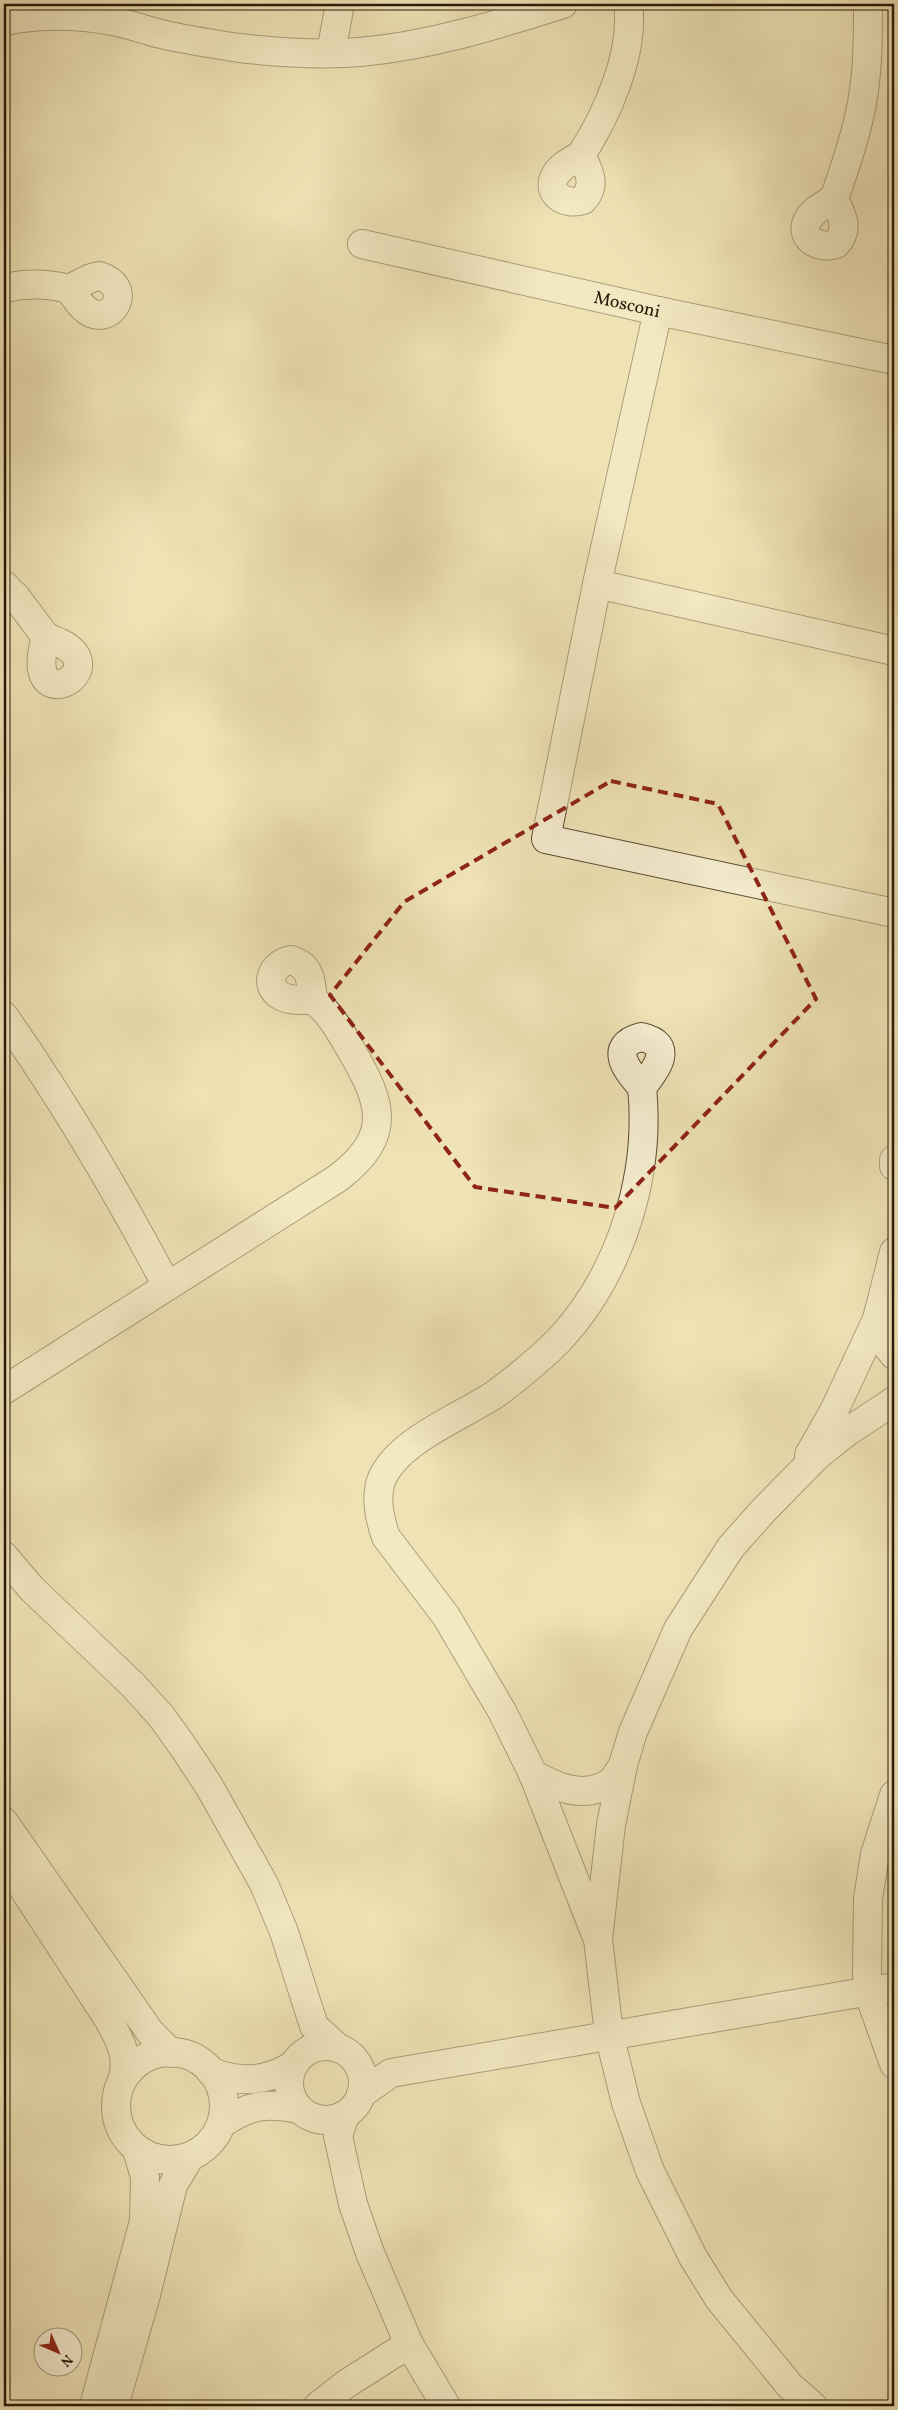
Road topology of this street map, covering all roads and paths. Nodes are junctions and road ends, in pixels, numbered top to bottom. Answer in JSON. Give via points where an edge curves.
{"nodes":[{"id":1,"x":340,"y":4,"type":"edge"},
{"id":2,"x":563,"y":4,"type":"edge"},
{"id":3,"x":628,"y":4,"type":"edge"},
{"id":4,"x":868,"y":4,"type":"edge"},
{"id":5,"x":116,"y":12,"type":"edge"},
{"id":6,"x":4,"y":21,"type":"edge"},
{"id":7,"x":331,"y":52,"type":"junction"},
{"id":8,"x":582,"y":155,"type":"dead end"},
{"id":9,"x":834,"y":199,"type":"dead end"},
{"id":10,"x":362,"y":244,"type":"dead end"},
{"id":11,"x":4,"y":288,"type":"edge"},
{"id":12,"x":69,"y":289,"type":"dead end"},
{"id":13,"x":658,"y":311,"type":"junction"},
{"id":14,"x":894,"y":360,"type":"edge"},
{"id":15,"x":597,"y":584,"type":"junction"},
{"id":16,"x":4,"y":585,"type":"edge"},
{"id":17,"x":46,"y":637,"type":"dead end"},
{"id":18,"x":894,"y":651,"type":"edge"},
{"id":19,"x":894,"y":913,"type":"edge"},
{"id":20,"x":313,"y":1000,"type":"dead end"},
{"id":21,"x":4,"y":1016,"type":"edge"},
{"id":22,"x":642,"y":1087,"type":"dead end"},
{"id":23,"x":894,"y":1160,"type":"edge"},
{"id":24,"x":894,"y":1166,"type":"edge"},
{"id":25,"x":894,"y":1252,"type":"edge"},
{"id":26,"x":167,"y":1286,"type":"junction"},
{"id":27,"x":877,"y":1319,"type":"junction"},
{"id":28,"x":894,"y":1355,"type":"edge"},
{"id":29,"x":4,"y":1390,"type":"edge"},
{"id":30,"x":894,"y":1401,"type":"edge"},
{"id":31,"x":792,"y":1481,"type":"junction"},
{"id":32,"x":4,"y":1556,"type":"edge"},
{"id":33,"x":623,"y":1766,"type":"junction"},
{"id":34,"x":532,"y":1774,"type":"junction"},
{"id":35,"x":894,"y":1795,"type":"edge"},
{"id":36,"x":4,"y":1822,"type":"edge"},
{"id":37,"x":4,"y":1859,"type":"edge"},
{"id":38,"x":598,"y":1939,"type":"junction"},
{"id":39,"x":881,"y":1989,"type":"edge"},
{"id":40,"x":314,"y":2026,"type":"junction"},
{"id":41,"x":609,"y":2034,"type":"junction"},
{"id":42,"x":171,"y":2052,"type":"junction"},
{"id":43,"x":347,"y":2054,"type":"junction"},
{"id":44,"x":298,"y":2060,"type":"junction"},
{"id":45,"x":894,"y":2064,"type":"edge"},
{"id":46,"x":211,"y":2072,"type":"junction"},
{"id":47,"x":391,"y":2073,"type":"junction"},
{"id":48,"x":123,"y":2079,"type":"junction"},
{"id":49,"x":362,"y":2094,"type":"junction"},
{"id":50,"x":299,"y":2109,"type":"junction"},
{"id":51,"x":336,"y":2123,"type":"junction"},
{"id":52,"x":221,"y":2124,"type":"junction"},
{"id":53,"x":137,"y":2150,"type":"junction"},
{"id":54,"x":190,"y":2156,"type":"junction"},
{"id":55,"x":409,"y":2344,"type":"junction"},
{"id":56,"x":794,"y":2396,"type":"edge"},
{"id":57,"x":94,"y":2406,"type":"edge"},
{"id":58,"x":114,"y":2406,"type":"edge"},
{"id":59,"x":318,"y":2406,"type":"edge"},
{"id":60,"x":446,"y":2406,"type":"edge"},
{"id":61,"x":813,"y":2406,"type":"edge"}],
"edges":[{"from":1,"to":7,"type":"street"},
{"from":2,"to":7,"type":"street","via":[[415,45]]},
{"from":3,"to":8,"type":"street","via":[[630,17],[626,49],[598,128]]},
{"from":4,"to":9,"type":"street","via":[[862,103],[853,144]]},
{"from":5,"to":6,"type":"street"},
{"from":5,"to":7,"type":"street","via":[[161,34],[239,48]]},
{"from":10,"to":13,"type":"street","name":"Mosconi"},
{"from":11,"to":12,"type":"street","via":[[22,284]]},
{"from":13,"to":14,"type":"street","name":"Mosconi"},
{"from":13,"to":15,"type":"street"},
{"from":15,"to":18,"type":"street"},
{"from":15,"to":19,"type":"street","via":[[546,840]]},
{"from":16,"to":17,"type":"street"},
{"from":20,"to":26,"type":"street","via":[[322,1006],[336,1025],[365,1073],[377,1105],[372,1144],[358,1162],[338,1178]]},
{"from":21,"to":26,"type":"street","via":[[122,1201]]},
{"from":22,"to":34,"type":"street","via":[[640,1173],[630,1211],[600,1285],[560,1340],[497,1392],[406,1449],[381,1481],[378,1497],[386,1537],[446,1616],[503,1713]]},
{"from":23,"to":24,"type":"street"},
{"from":25,"to":27,"type":"street"},
{"from":26,"to":29,"type":"street"},
{"from":27,"to":28,"type":"street","via":[[881,1339]]},
{"from":27,"to":31,"type":"street","via":[[834,1411]]},
{"from":30,"to":31,"type":"street","via":[[846,1432]]},
{"from":31,"to":33,"type":"street","via":[[731,1547],[678,1629],[633,1732]]},
{"from":32,"to":40,"type":"street","via":[[161,1716],[209,1786],[264,1884],[284,1932]]},
{"from":33,"to":34,"type":"street","via":[[610,1784],[578,1792],[558,1788]]},
{"from":33,"to":38,"type":"street","via":[[611,1825]]},
{"from":34,"to":38,"type":"street"},
{"from":35,"to":39,"type":"street","via":[[875,1854],[868,1899]]},
{"from":36,"to":42,"type":"street","via":[[150,2032]]},
{"from":37,"to":48,"type":"street","via":[[123,2045],[126,2061]]},
{"from":38,"to":41,"type":"street"},
{"from":39,"to":41,"type":"street"},
{"from":39,"to":45,"type":"street"},
{"from":40,"to":43,"type":"street"},
{"from":40,"to":44,"type":"street"},
{"from":41,"to":47,"type":"street"},
{"from":41,"to":56,"type":"street","via":[[626,2103],[650,2170],[672,2216],[718,2299]]},
{"from":42,"to":46,"type":"street","via":[[200,2062]]},
{"from":42,"to":48,"type":"street","via":[[144,2059]]},
{"from":43,"to":44,"type":"street","via":[[326,2045],[314,2047]]},
{"from":43,"to":47,"type":"street"},
{"from":43,"to":49,"type":"street","via":[[362,2071]]},
{"from":44,"to":46,"type":"street","via":[[278,2075],[261,2080],[236,2079]]},
{"from":44,"to":50,"type":"street","via":[[289,2089]]},
{"from":46,"to":52,"type":"street","via":[[220,2088]]},
{"from":47,"to":49,"type":"street"},
{"from":48,"to":53,"type":"street","via":[[117,2094],[116,2110],[123,2132]]},
{"from":49,"to":51,"type":"street"},
{"from":50,"to":51,"type":"street"},
{"from":50,"to":52,"type":"street","via":[[279,2104],[258,2106],[238,2112]]},
{"from":51,"to":55,"type":"street","via":[[353,2204]]},
{"from":52,"to":54,"type":"street","via":[[214,2138]]},
{"from":53,"to":54,"type":"street","via":[[154,2158],[172,2160]]},
{"from":53,"to":57,"type":"street","via":[[145,2177],[144,2221]]},
{"from":54,"to":58,"type":"street","via":[[173,2185]]},
{"from":55,"to":59,"type":"street"},
{"from":55,"to":60,"type":"street"},
{"from":56,"to":61,"type":"street"}]}
